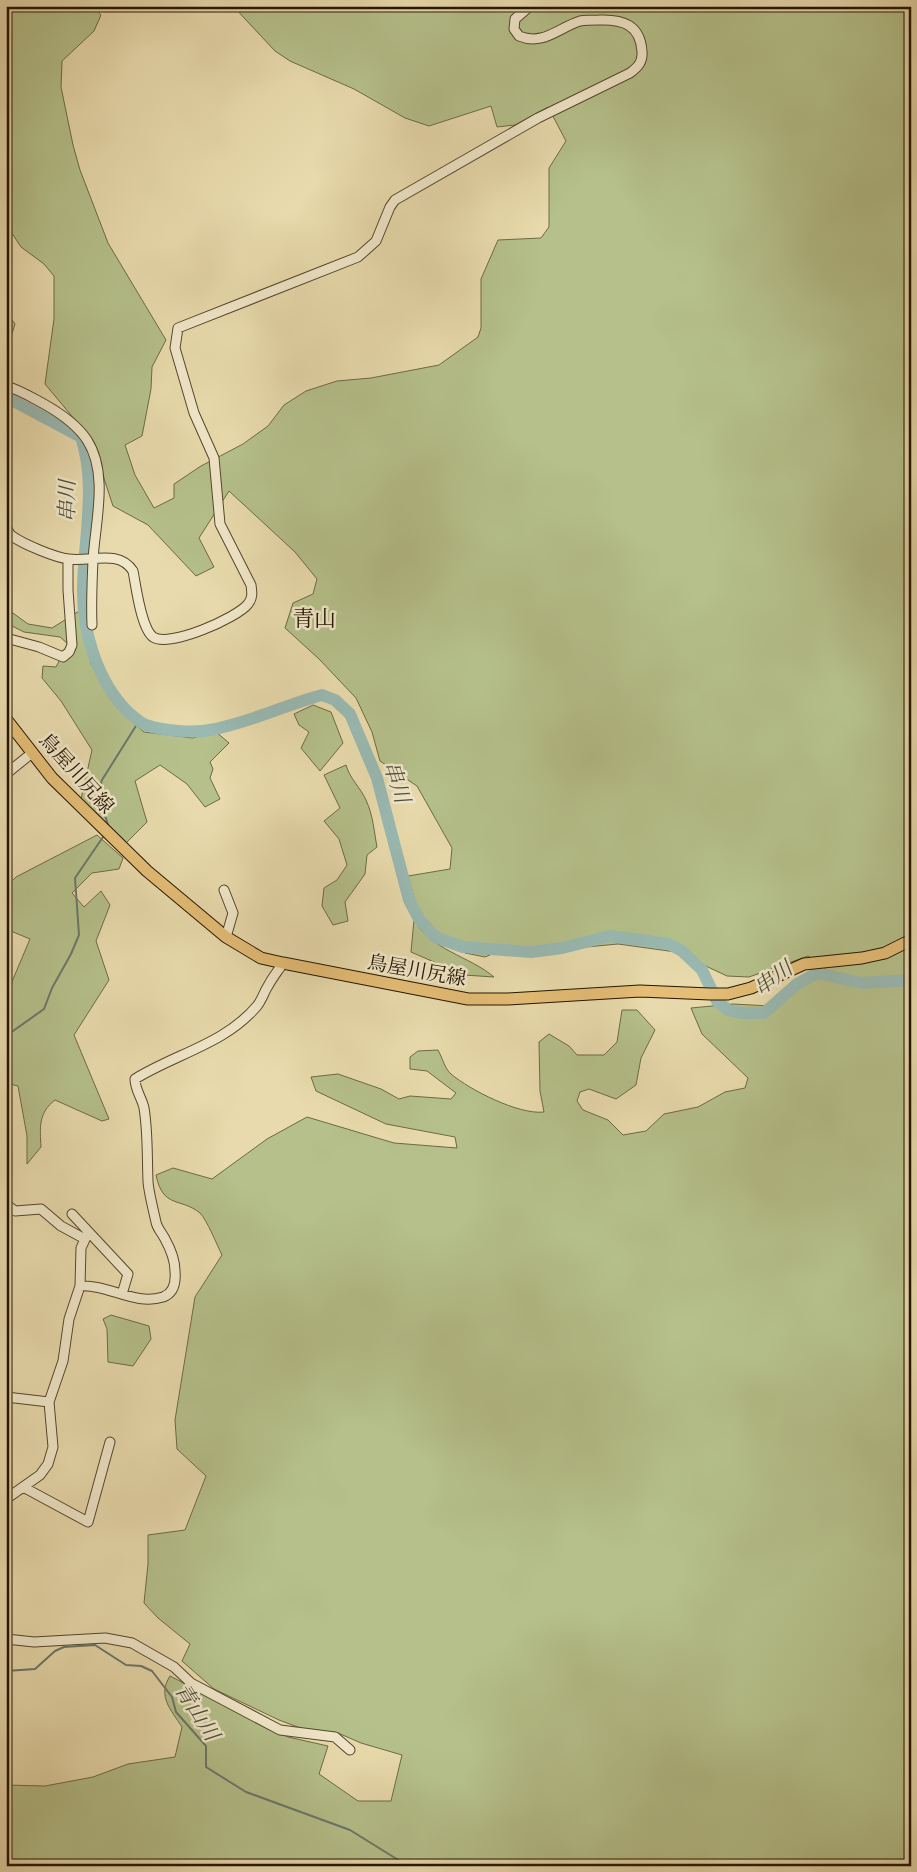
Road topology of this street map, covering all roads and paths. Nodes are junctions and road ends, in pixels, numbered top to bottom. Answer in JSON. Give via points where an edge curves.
{"nodes":[{"id":1,"x":530,"y":6,"type":"edge"},
{"id":2,"x":6,"y":386,"type":"edge"},
{"id":3,"x":6,"y":527,"type":"edge"},
{"id":4,"x":92,"y":558,"type":"junction"},
{"id":5,"x":71,"y":559,"type":"junction"},
{"id":6,"x":92,"y":625,"type":"dead end"},
{"id":7,"x":6,"y":638,"type":"edge"},
{"id":8,"x":6,"y":719,"type":"edge"},
{"id":9,"x":32,"y":753,"type":"junction"},
{"id":10,"x":6,"y":774,"type":"edge"},
{"id":11,"x":224,"y":890,"type":"dead end"},
{"id":12,"x":226,"y":937,"type":"junction"},
{"id":13,"x":911,"y":940,"type":"edge"},
{"id":14,"x":283,"y":963,"type":"junction"},
{"id":15,"x":6,"y":1204,"type":"edge"},
{"id":16,"x":72,"y":1214,"type":"dead end"},
{"id":17,"x":87,"y":1236,"type":"junction"},
{"id":18,"x":80,"y":1286,"type":"junction"},
{"id":19,"x":122,"y":1294,"type":"junction"},
{"id":20,"x":6,"y":1397,"type":"edge"},
{"id":21,"x":49,"y":1402,"type":"junction"},
{"id":22,"x":110,"y":1442,"type":"dead end"},
{"id":23,"x":23,"y":1487,"type":"junction"},
{"id":24,"x":6,"y":1499,"type":"edge"},
{"id":25,"x":6,"y":1639,"type":"edge"},
{"id":26,"x":350,"y":1750,"type":"dead end"}],
"edges":[{"from":1,"to":4,"type":"street","via":[[514,19],[514,28],[519,36],[536,39],[583,20],[622,21],[630,25],[638,36],[642,53],[640,64],[630,73],[538,118],[396,200],[390,206],[376,241],[358,257],[178,328],[174,348],[194,413],[214,458],[220,524],[251,585],[252,594],[247,606],[218,624],[160,640],[146,628],[133,571],[128,563],[119,558]]},
{"from":2,"to":4,"type":"street","via":[[52,409],[79,428],[89,442],[98,471],[97,522]]},
{"from":3,"to":5,"type":"street","via":[[17,539]]},
{"from":4,"to":5,"type":"street"},
{"from":4,"to":6,"type":"street"},
{"from":5,"to":7,"type":"street","via":[[68,590],[72,645],[69,652],[63,657]]},
{"from":8,"to":9,"type":"main road","name":"鳥屋川尻線"},
{"from":9,"to":10,"type":"street"},
{"from":9,"to":12,"type":"main road","name":"鳥屋川尻線","via":[[87,815],[147,871]]},
{"from":11,"to":12,"type":"street","via":[[233,913]]},
{"from":12,"to":14,"type":"main road","name":"鳥屋川尻線","via":[[261,958]]},
{"from":13,"to":14,"type":"main road","name":"鳥屋川尻線","via":[[885,953],[804,964],[751,988],[728,994],[614,992],[468,999]]},
{"from":14,"to":19,"type":"street","via":[[258,1005],[218,1039],[156,1066],[135,1079],[144,1106],[148,1183],[156,1223],[174,1261],[175,1284],[163,1297],[142,1298]]},
{"from":15,"to":17,"type":"street","via":[[15,1211],[41,1209],[61,1226]]},
{"from":16,"to":17,"type":"street"},
{"from":17,"to":18,"type":"street","via":[[81,1248]]},
{"from":17,"to":19,"type":"street","via":[[128,1274]]},
{"from":18,"to":19,"type":"street","via":[[92,1285]]},
{"from":18,"to":21,"type":"street","via":[[69,1319],[63,1361]]},
{"from":20,"to":21,"type":"street"},
{"from":21,"to":23,"type":"street","via":[[53,1447],[48,1464],[40,1475]]},
{"from":22,"to":23,"type":"street","via":[[88,1522]]},
{"from":23,"to":24,"type":"street"},
{"from":25,"to":26,"type":"street","via":[[34,1642],[105,1638],[132,1642],[174,1667],[197,1687],[280,1730],[335,1737]]}]}
